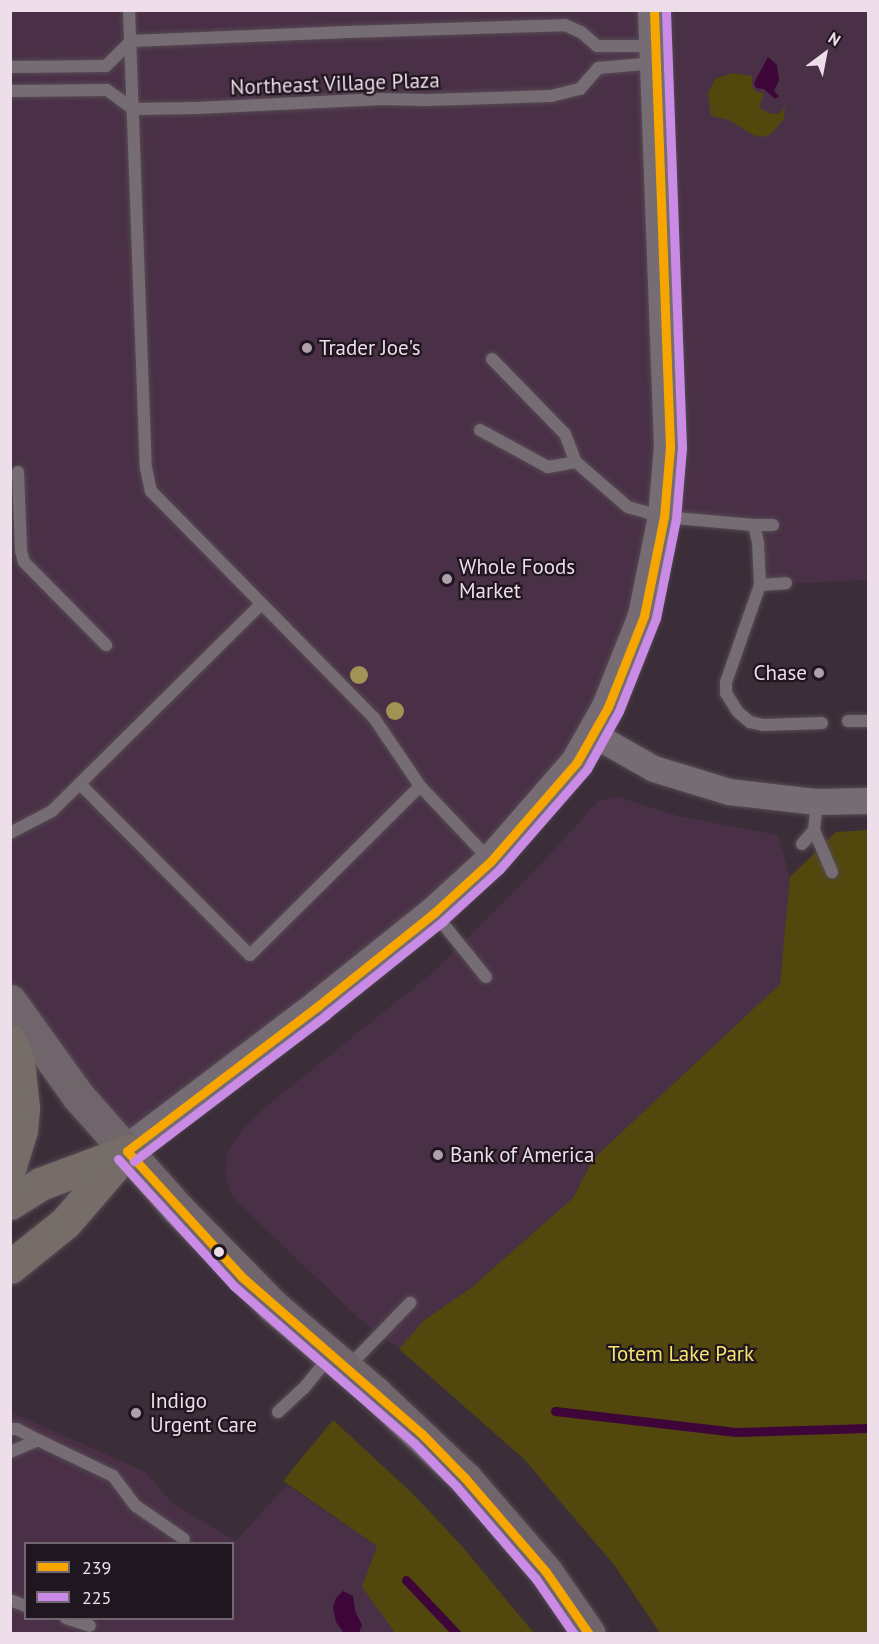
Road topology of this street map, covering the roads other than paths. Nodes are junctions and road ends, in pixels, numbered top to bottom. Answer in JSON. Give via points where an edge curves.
{"nodes":[{"id":1,"x":129,"y":10,"type":"edge"},
{"id":2,"x":654,"y":10,"type":"edge"},
{"id":3,"x":130,"y":41,"type":"junction"},
{"id":4,"x":656,"y":55,"type":"junction"},
{"id":5,"x":10,"y":67,"type":"edge"},
{"id":6,"x":10,"y":91,"type":"edge"},
{"id":7,"x":133,"y":109,"type":"junction"},
{"id":8,"x":492,"y":359,"type":"dead end"},
{"id":9,"x":480,"y":430,"type":"dead end"},
{"id":10,"x":576,"y":462,"type":"junction"},
{"id":11,"x":18,"y":472,"type":"dead end"},
{"id":12,"x":664,"y":517,"type":"junction"},
{"id":13,"x":754,"y":525,"type":"junction"},
{"id":14,"x":773,"y":525,"type":"dead end"},
{"id":15,"x":786,"y":583,"type":"dead end"},
{"id":16,"x":760,"y":585,"type":"junction"},
{"id":17,"x":261,"y":604,"type":"junction"},
{"id":18,"x":106,"y":645,"type":"dead end"},
{"id":19,"x":848,"y":721,"type":"dead end"},
{"id":20,"x":868,"y":721,"type":"edge"},
{"id":21,"x":822,"y":723,"type":"dead end"},
{"id":22,"x":594,"y":735,"type":"junction"},
{"id":23,"x":80,"y":784,"type":"junction"},
{"id":24,"x":420,"y":786,"type":"junction"},
{"id":25,"x":868,"y":801,"type":"edge"},
{"id":26,"x":817,"y":802,"type":"junction"},
{"id":27,"x":814,"y":830,"type":"junction"},
{"id":28,"x":10,"y":833,"type":"edge"},
{"id":29,"x":802,"y":844,"type":"dead end"},
{"id":30,"x":491,"y":861,"type":"junction"},
{"id":31,"x":832,"y":872,"type":"dead end"},
{"id":32,"x":434,"y":913,"type":"junction"},
{"id":33,"x":486,"y":977,"type":"dead end"},
{"id":34,"x":10,"y":1001,"type":"edge"},
{"id":35,"x":10,"y":1041,"type":"edge"},
{"id":36,"x":127,"y":1151,"type":"junction"},
{"id":37,"x":10,"y":1166,"type":"edge"},
{"id":38,"x":10,"y":1203,"type":"edge"},
{"id":39,"x":10,"y":1267,"type":"edge"},
{"id":40,"x":410,"y":1303,"type":"dead end"},
{"id":41,"x":338,"y":1362,"type":"junction"},
{"id":42,"x":278,"y":1412,"type":"dead end"},
{"id":43,"x":10,"y":1430,"type":"edge"},
{"id":44,"x":38,"y":1440,"type":"junction"},
{"id":45,"x":10,"y":1452,"type":"edge"},
{"id":46,"x":184,"y":1539,"type":"dead end"},
{"id":47,"x":72,"y":1620,"type":"edge"},
{"id":48,"x":90,"y":1626,"type":"dead end"},
{"id":49,"x":589,"y":1634,"type":"edge"}],
"edges":[{"from":1,"to":3,"type":"lane"},
{"from":2,"to":4,"type":"street"},
{"from":3,"to":4,"type":"lane","via":[[565,25],[597,46]]},
{"from":3,"to":5,"type":"lane","via":[[106,66]]},
{"from":3,"to":7,"type":"lane"},
{"from":4,"to":7,"type":"lane","name":"Northeast Village Plaza","via":[[598,68],[580,89],[551,96]]},
{"from":4,"to":12,"type":"street","via":[[670,447]]},
{"from":6,"to":7,"type":"lane","via":[[107,90]]},
{"from":7,"to":17,"type":"lane","via":[[147,479],[158,502]]},
{"from":8,"to":10,"type":"lane","via":[[565,434]]},
{"from":9,"to":10,"type":"lane","via":[[548,467]]},
{"from":10,"to":12,"type":"lane","via":[[628,507]]},
{"from":11,"to":18,"type":"lane","via":[[24,562]]},
{"from":12,"to":13,"type":"lane"},
{"from":12,"to":22,"type":"street","via":[[644,616]]},
{"from":13,"to":14,"type":"lane"},
{"from":13,"to":16,"type":"lane"},
{"from":15,"to":16,"type":"lane"},
{"from":16,"to":21,"type":"lane","via":[[726,682],[730,702],[750,722],[763,725]]},
{"from":17,"to":23,"type":"lane"},
{"from":17,"to":24,"type":"lane","via":[[374,718]]},
{"from":19,"to":20,"type":"lane"},
{"from":22,"to":26,"type":"street","via":[[654,770],[686,781],[756,796]]},
{"from":22,"to":30,"type":"street","via":[[577,762]]},
{"from":23,"to":24,"type":"lane","via":[[250,955]]},
{"from":23,"to":28,"type":"lane","via":[[52,811]]},
{"from":24,"to":30,"type":"lane"},
{"from":25,"to":26,"type":"street"},
{"from":26,"to":27,"type":"lane"},
{"from":27,"to":29,"type":"lane"},
{"from":27,"to":31,"type":"lane"},
{"from":30,"to":32,"type":"street"},
{"from":32,"to":33,"type":"lane"},
{"from":32,"to":36,"type":"street"},
{"from":34,"to":36,"type":"main road","via":[[78,1096]]},
{"from":35,"to":37,"type":"highway","via":[[18,1061],[23,1108]]},
{"from":36,"to":38,"type":"highway","via":[[40,1184]]},
{"from":36,"to":39,"type":"highway","via":[[65,1223]]},
{"from":36,"to":41,"type":"main road","via":[[242,1277]]},
{"from":40,"to":41,"type":"lane"},
{"from":41,"to":42,"type":"lane"},
{"from":41,"to":49,"type":"main road","via":[[422,1434],[465,1478],[546,1572]]},
{"from":43,"to":44,"type":"lane","via":[[17,1429]]},
{"from":44,"to":45,"type":"lane"},
{"from":44,"to":46,"type":"lane","via":[[113,1476],[136,1506]]},
{"from":47,"to":48,"type":"lane"}]}
